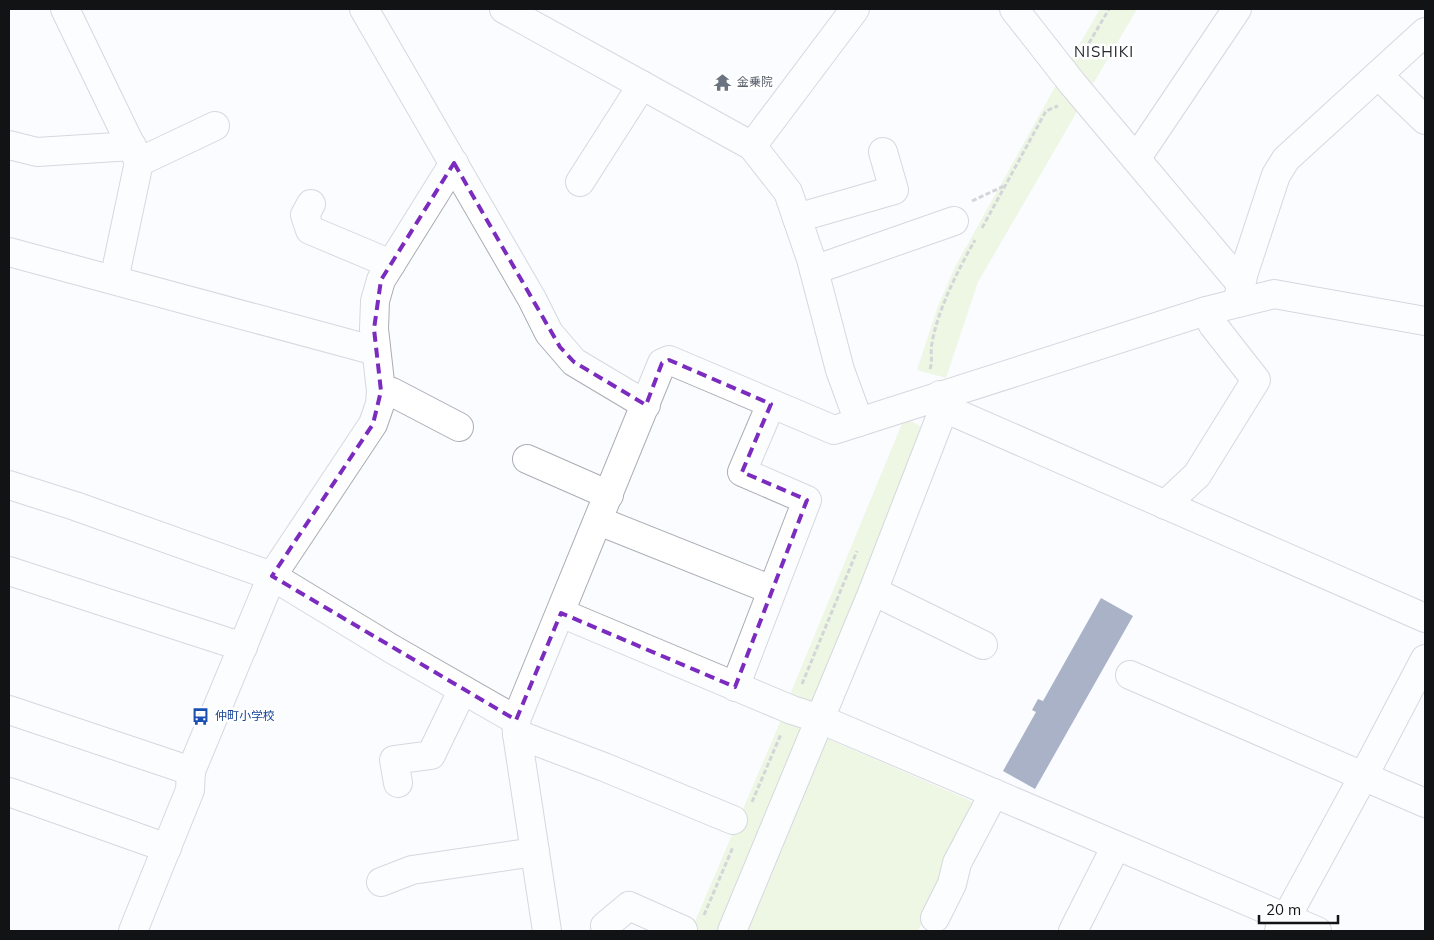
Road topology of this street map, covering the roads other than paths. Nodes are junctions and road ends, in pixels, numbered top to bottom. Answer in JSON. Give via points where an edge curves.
{"nodes":[{"id":1,"x":65,"y":9,"type":"edge"},
{"id":2,"x":364,"y":9,"type":"edge"},
{"id":3,"x":504,"y":9,"type":"edge"},
{"id":4,"x":855,"y":9,"type":"edge"},
{"id":5,"x":1014,"y":9,"type":"edge"},
{"id":6,"x":1236,"y":9,"type":"edge"},
{"id":7,"x":1425,"y":32,"type":"edge"},
{"id":8,"x":1378,"y":75,"type":"junction"},
{"id":9,"x":642,"y":85,"type":"junction"},
{"id":10,"x":1425,"y":120,"type":"edge"},
{"id":11,"x":215,"y":126,"type":"dead end"},
{"id":12,"x":9,"y":145,"type":"edge"},
{"id":13,"x":752,"y":146,"type":"junction"},
{"id":14,"x":883,"y":152,"type":"dead end"},
{"id":15,"x":135,"y":154,"type":"junction"},
{"id":16,"x":1136,"y":158,"type":"junction"},
{"id":17,"x":454,"y":163,"type":"junction"},
{"id":18,"x":580,"y":182,"type":"dead end"},
{"id":19,"x":311,"y":204,"type":"dead end"},
{"id":20,"x":797,"y":218,"type":"junction"},
{"id":21,"x":954,"y":221,"type":"dead end"},
{"id":22,"x":9,"y":252,"type":"edge"},
{"id":23,"x":391,"y":264,"type":"junction"},
{"id":24,"x":814,"y":270,"type":"junction"},
{"id":25,"x":114,"y":280,"type":"junction"},
{"id":26,"x":1239,"y":293,"type":"junction"},
{"id":27,"x":1206,"y":311,"type":"junction"},
{"id":28,"x":1425,"y":321,"type":"edge"},
{"id":29,"x":376,"y":351,"type":"junction"},
{"id":30,"x":381,"y":391,"type":"junction"},
{"id":31,"x":939,"y":400,"type":"junction"},
{"id":32,"x":771,"y":404,"type":"junction"},
{"id":33,"x":646,"y":405,"type":"junction"},
{"id":34,"x":859,"y":422,"type":"junction"},
{"id":35,"x":459,"y":427,"type":"dead end"},
{"id":36,"x":527,"y":459,"type":"dead end"},
{"id":37,"x":9,"y":485,"type":"edge"},
{"id":38,"x":609,"y":495,"type":"junction"},
{"id":39,"x":1165,"y":505,"type":"junction"},
{"id":40,"x":598,"y":520,"type":"junction"},
{"id":41,"x":9,"y":570,"type":"edge"},
{"id":42,"x":272,"y":576,"type":"junction"},
{"id":43,"x":772,"y":590,"type":"junction"},
{"id":44,"x":874,"y":591,"type":"junction"},
{"id":45,"x":561,"y":613,"type":"junction"},
{"id":46,"x":1425,"y":618,"type":"edge"},
{"id":47,"x":983,"y":645,"type":"dead end"},
{"id":48,"x":243,"y":647,"type":"junction"},
{"id":49,"x":1425,"y":659,"type":"edge"},
{"id":50,"x":1130,"y":675,"type":"dead end"},
{"id":51,"x":735,"y":687,"type":"junction"},
{"id":52,"x":462,"y":690,"type":"junction"},
{"id":53,"x":9,"y":710,"type":"edge"},
{"id":54,"x":820,"y":719,"type":"junction"},
{"id":55,"x":517,"y":727,"type":"junction"},
{"id":56,"x":191,"y":771,"type":"junction"},
{"id":57,"x":1363,"y":777,"type":"junction"},
{"id":58,"x":398,"y":783,"type":"dead end"},
{"id":59,"x":9,"y":792,"type":"edge"},
{"id":60,"x":994,"y":793,"type":"junction"},
{"id":61,"x":1425,"y":804,"type":"edge"},
{"id":62,"x":733,"y":820,"type":"dead end"},
{"id":63,"x":1116,"y":846,"type":"junction"},
{"id":64,"x":167,"y":848,"type":"junction"},
{"id":65,"x":535,"y":852,"type":"junction"},
{"id":66,"x":381,"y":882,"type":"dead end"},
{"id":67,"x":935,"y":918,"type":"dead end"},
{"id":68,"x":1282,"y":925,"type":"edge"},
{"id":69,"x":683,"y":930,"type":"dead end"},
{"id":70,"x":133,"y":931,"type":"edge"},
{"id":71,"x":547,"y":931,"type":"edge"},
{"id":72,"x":606,"y":931,"type":"edge"},
{"id":73,"x":732,"y":931,"type":"edge"},
{"id":74,"x":1074,"y":931,"type":"edge"},
{"id":75,"x":1317,"y":931,"type":"edge"}],
"edges":[{"from":1,"to":15,"type":"street"},
{"from":2,"to":17,"type":"street"},
{"from":3,"to":9,"type":"street"},
{"from":4,"to":13,"type":"street"},
{"from":5,"to":16,"type":"street"},
{"from":6,"to":16,"type":"street"},
{"from":7,"to":8,"type":"street"},
{"from":8,"to":10,"type":"street"},
{"from":8,"to":26,"type":"street","via":[[1286,159],[1276,175]]},
{"from":9,"to":13,"type":"street"},
{"from":9,"to":18,"type":"street"},
{"from":11,"to":15,"type":"street"},
{"from":12,"to":15,"type":"street","via":[[37,152]]},
{"from":13,"to":20,"type":"street","via":[[788,192]]},
{"from":14,"to":20,"type":"street","via":[[894,190]]},
{"from":15,"to":25,"type":"street"},
{"from":16,"to":26,"type":"street"},
{"from":17,"to":23,"type":"street"},
{"from":17,"to":33,"type":"street","via":[[549,333],[574,362]]},
{"from":19,"to":23,"type":"street","via":[[305,215],[310,230]]},
{"from":20,"to":24,"type":"street"},
{"from":21,"to":24,"type":"street"},
{"from":22,"to":25,"type":"street"},
{"from":23,"to":29,"type":"street","via":[[381,280],[375,301]]},
{"from":24,"to":34,"type":"street","via":[[840,370]]},
{"from":25,"to":29,"type":"street"},
{"from":26,"to":27,"type":"street"},
{"from":26,"to":28,"type":"street","via":[[1274,294]]},
{"from":27,"to":31,"type":"street"},
{"from":27,"to":39,"type":"street","via":[[1213,325],[1256,380],[1197,475]]},
{"from":29,"to":30,"type":"street"},
{"from":30,"to":35,"type":"street","via":[[392,392]]},
{"from":30,"to":42,"type":"street","via":[[373,424]]},
{"from":31,"to":34,"type":"street"},
{"from":31,"to":39,"type":"street"},
{"from":31,"to":44,"type":"street"},
{"from":32,"to":33,"type":"street","via":[[669,360],[662,363]]},
{"from":32,"to":34,"type":"street","via":[[834,430]]},
{"from":32,"to":43,"type":"street","via":[[742,472],[807,500]]},
{"from":33,"to":38,"type":"street"},
{"from":36,"to":38,"type":"street"},
{"from":37,"to":42,"type":"street"},
{"from":38,"to":40,"type":"street"},
{"from":39,"to":46,"type":"street"},
{"from":40,"to":43,"type":"street"},
{"from":40,"to":45,"type":"street"},
{"from":41,"to":48,"type":"street"},
{"from":42,"to":48,"type":"street"},
{"from":42,"to":52,"type":"street"},
{"from":43,"to":51,"type":"street"},
{"from":44,"to":47,"type":"street"},
{"from":44,"to":54,"type":"street"},
{"from":45,"to":51,"type":"street"},
{"from":45,"to":55,"type":"street"},
{"from":48,"to":56,"type":"street"},
{"from":49,"to":57,"type":"street"},
{"from":50,"to":57,"type":"street"},
{"from":51,"to":54,"type":"street"},
{"from":52,"to":55,"type":"street"},
{"from":52,"to":58,"type":"street","via":[[431,755],[394,760]]},
{"from":53,"to":56,"type":"street"},
{"from":54,"to":60,"type":"street"},
{"from":54,"to":73,"type":"street"},
{"from":55,"to":62,"type":"street"},
{"from":55,"to":65,"type":"street"},
{"from":56,"to":64,"type":"street","via":[[190,790]]},
{"from":57,"to":61,"type":"street"},
{"from":57,"to":68,"type":"street"},
{"from":59,"to":64,"type":"street"},
{"from":60,"to":63,"type":"street"},
{"from":60,"to":67,"type":"street","via":[[957,863],[952,884]]},
{"from":63,"to":68,"type":"street"},
{"from":63,"to":74,"type":"street"},
{"from":64,"to":70,"type":"street"},
{"from":65,"to":66,"type":"street","via":[[412,870]]},
{"from":65,"to":71,"type":"street"},
{"from":68,"to":75,"type":"street"},
{"from":69,"to":72,"type":"street","via":[[629,906],[605,926]]}]}
